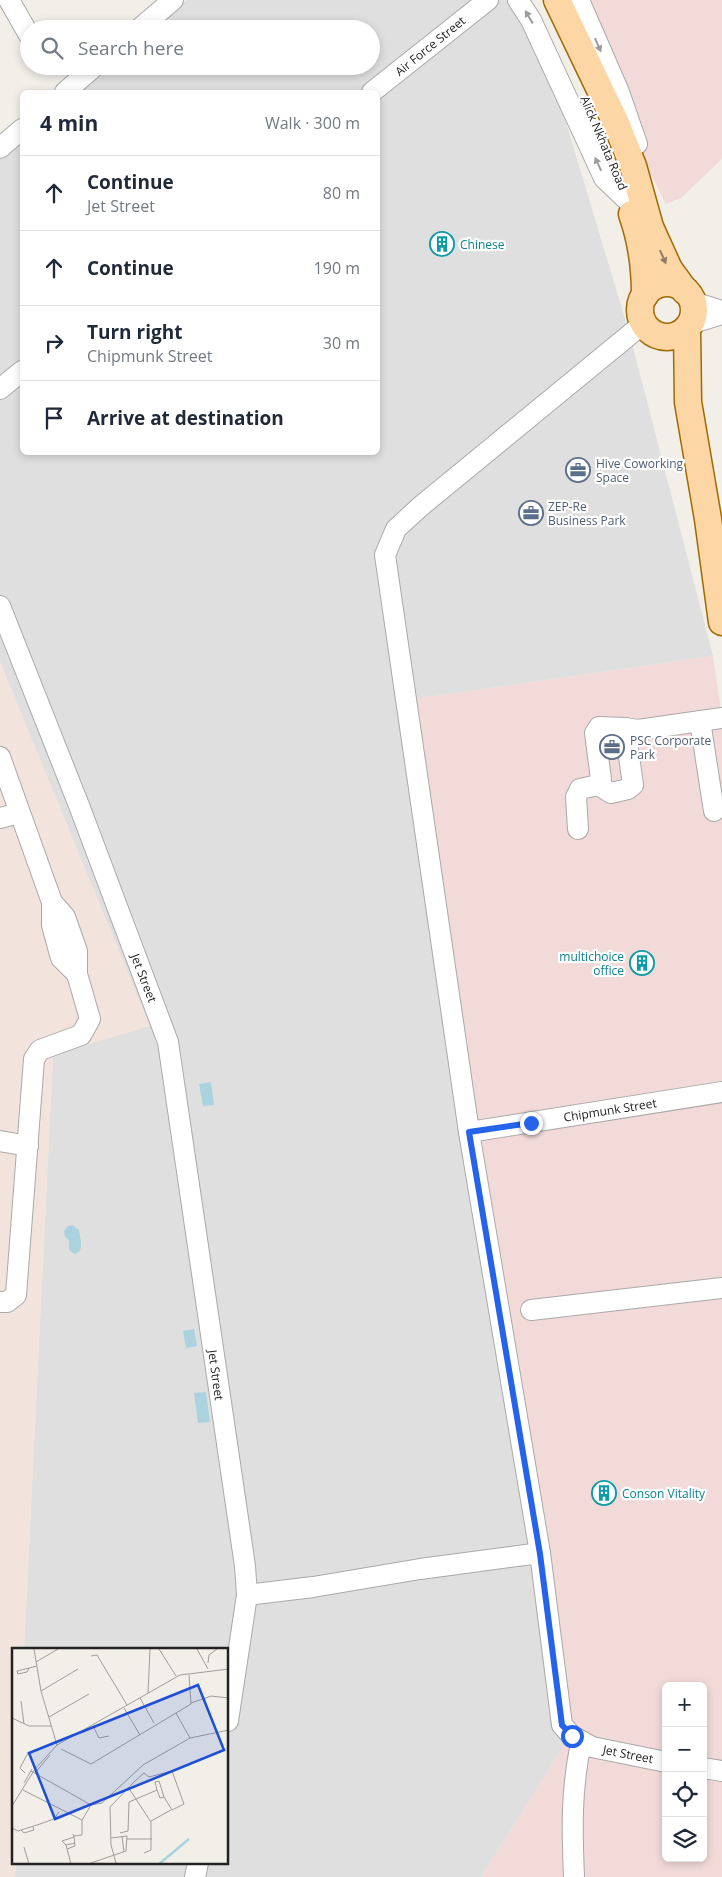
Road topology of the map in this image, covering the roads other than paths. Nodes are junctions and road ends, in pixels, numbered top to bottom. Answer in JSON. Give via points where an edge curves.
{"nodes":[{"id":1,"x":9,"y":0,"type":"edge"},
{"id":2,"x":173,"y":0,"type":"edge"},
{"id":3,"x":488,"y":0,"type":"edge"},
{"id":4,"x":518,"y":0,"type":"edge"},
{"id":5,"x":537,"y":0,"type":"edge"},
{"id":6,"x":557,"y":0,"type":"edge"},
{"id":7,"x":579,"y":0,"type":"edge"},
{"id":8,"x":20,"y":20,"type":"edge"},
{"id":9,"x":150,"y":20,"type":"edge"},
{"id":10,"x":566,"y":38,"type":"junction"},
{"id":11,"x":85,"y":75,"type":"edge"},
{"id":12,"x":67,"y":90,"type":"edge"},
{"id":13,"x":375,"y":90,"type":"edge"},
{"id":14,"x":20,"y":130,"type":"edge"},
{"id":15,"x":0,"y":148,"type":"edge"},
{"id":16,"x":628,"y":201,"type":"junction"},
{"id":17,"x":650,"y":227,"type":"junction"},
{"id":18,"x":644,"y":295,"type":"junction"},
{"id":19,"x":689,"y":311,"type":"junction"},
{"id":20,"x":722,"y":312,"type":"edge"},
{"id":21,"x":650,"y":329,"type":"junction"},
{"id":22,"x":20,"y":373,"type":"edge"},
{"id":23,"x":0,"y":389,"type":"edge"},
{"id":24,"x":688,"y":402,"type":"junction"},
{"id":25,"x":0,"y":606,"type":"edge"},
{"id":26,"x":722,"y":622,"type":"edge"},
{"id":27,"x":722,"y":718,"type":"edge"},
{"id":28,"x":700,"y":721,"type":"junction"},
{"id":29,"x":625,"y":728,"type":"junction"},
{"id":30,"x":0,"y":757,"type":"edge"},
{"id":31,"x":598,"y":785,"type":"junction"},
{"id":32,"x":714,"y":812,"type":"dead end"},
{"id":33,"x":19,"y":814,"type":"junction"},
{"id":34,"x":0,"y":818,"type":"edge"},
{"id":35,"x":578,"y":829,"type":"dead end"},
{"id":36,"x":722,"y":1092,"type":"edge"},
{"id":37,"x":469,"y":1132,"type":"junction"},
{"id":38,"x":0,"y":1141,"type":"edge"},
{"id":39,"x":28,"y":1146,"type":"junction"},
{"id":40,"x":722,"y":1288,"type":"edge"},
{"id":41,"x":0,"y":1302,"type":"edge"},
{"id":42,"x":531,"y":1310,"type":"dead end"},
{"id":43,"x":540,"y":1554,"type":"junction"},
{"id":44,"x":247,"y":1595,"type":"junction"},
{"id":45,"x":229,"y":1714,"type":"edge"},
{"id":46,"x":581,"y":1742,"type":"junction"},
{"id":47,"x":662,"y":1761,"type":"edge"},
{"id":48,"x":707,"y":1769,"type":"edge"},
{"id":49,"x":722,"y":1771,"type":"edge"},
{"id":50,"x":198,"y":1864,"type":"edge"},
{"id":51,"x":195,"y":1877,"type":"edge"},
{"id":52,"x":574,"y":1877,"type":"edge"}],
"edges":[{"from":1,"to":8,"type":"street"},
{"from":2,"to":9,"type":"street"},
{"from":3,"to":13,"type":"street","name":"Air Force Street"},
{"from":16,"to":4,"type":"street","one_way":true,"via":[[604,178],[531,20]]},
{"from":5,"to":10,"type":"main road","name":"Alick Nkhata Road"},
{"from":6,"to":10,"type":"main road","name":"Alick Nkhata Road"},
{"from":7,"to":17,"type":"street","one_way":true,"via":[[619,92],[654,194]]},
{"from":10,"to":16,"type":"main road","name":"Alick Nkhata Road"},
{"from":10,"to":17,"type":"main road","name":"Alick Nkhata Road","via":[[616,124],[633,166]]},
{"from":11,"to":12,"type":"street"},
{"from":14,"to":15,"type":"street"},
{"from":16,"to":18,"type":"main road","name":"Alick Nkhata Road","via":[[645,276]]},
{"from":17,"to":19,"type":"main road","name":"Alick Nkhata Road","one_way":true},
{"from":18,"to":19,"type":"main road","via":[[655,287],[673,285]]},
{"from":18,"to":21,"type":"main road","via":[[640,309]]},
{"from":19,"to":20,"type":"street"},
{"from":19,"to":21,"type":"main road","via":[[675,336]]},
{"from":19,"to":24,"type":"main road"},
{"from":21,"to":24,"type":"main road","via":[[675,362]]},
{"from":21,"to":37,"type":"street","name":"Jet Street","via":[[408,517],[396,528],[385,555]]},
{"from":22,"to":23,"type":"street"},
{"from":24,"to":26,"type":"main road"},
{"from":25,"to":44,"type":"street","name":"Jet Street","via":[[168,1042]]},
{"from":27,"to":28,"type":"street"},
{"from":28,"to":29,"type":"street","via":[[638,730]]},
{"from":28,"to":32,"type":"street"},
{"from":29,"to":31,"type":"street","via":[[599,727],[596,730],[601,780]]},
{"from":29,"to":31,"type":"street","via":[[633,785],[611,793]]},
{"from":30,"to":33,"type":"street"},
{"from":31,"to":35,"type":"street","via":[[577,792]]},
{"from":33,"to":34,"type":"street"},
{"from":33,"to":39,"type":"street","via":[[52,902],[52,925],[61,958],[77,974],[90,1019],[81,1035],[40,1050],[34,1059]]},
{"from":36,"to":37,"type":"street","name":"Chipmunk Street"},
{"from":37,"to":43,"type":"street","name":"Jet Street"},
{"from":38,"to":39,"type":"street"},
{"from":39,"to":41,"type":"street","via":[[16,1294],[7,1302]]},
{"from":40,"to":42,"type":"street"},
{"from":43,"to":44,"type":"street"},
{"from":43,"to":46,"type":"street","name":"Jet Street","via":[[562,1725]]},
{"from":44,"to":45,"type":"street"},
{"from":46,"to":47,"type":"street","name":"Jet Street","via":[[609,1752]]},
{"from":46,"to":52,"type":"street","via":[[572,1797]]},
{"from":48,"to":49,"type":"street"},
{"from":50,"to":51,"type":"street"}]}
